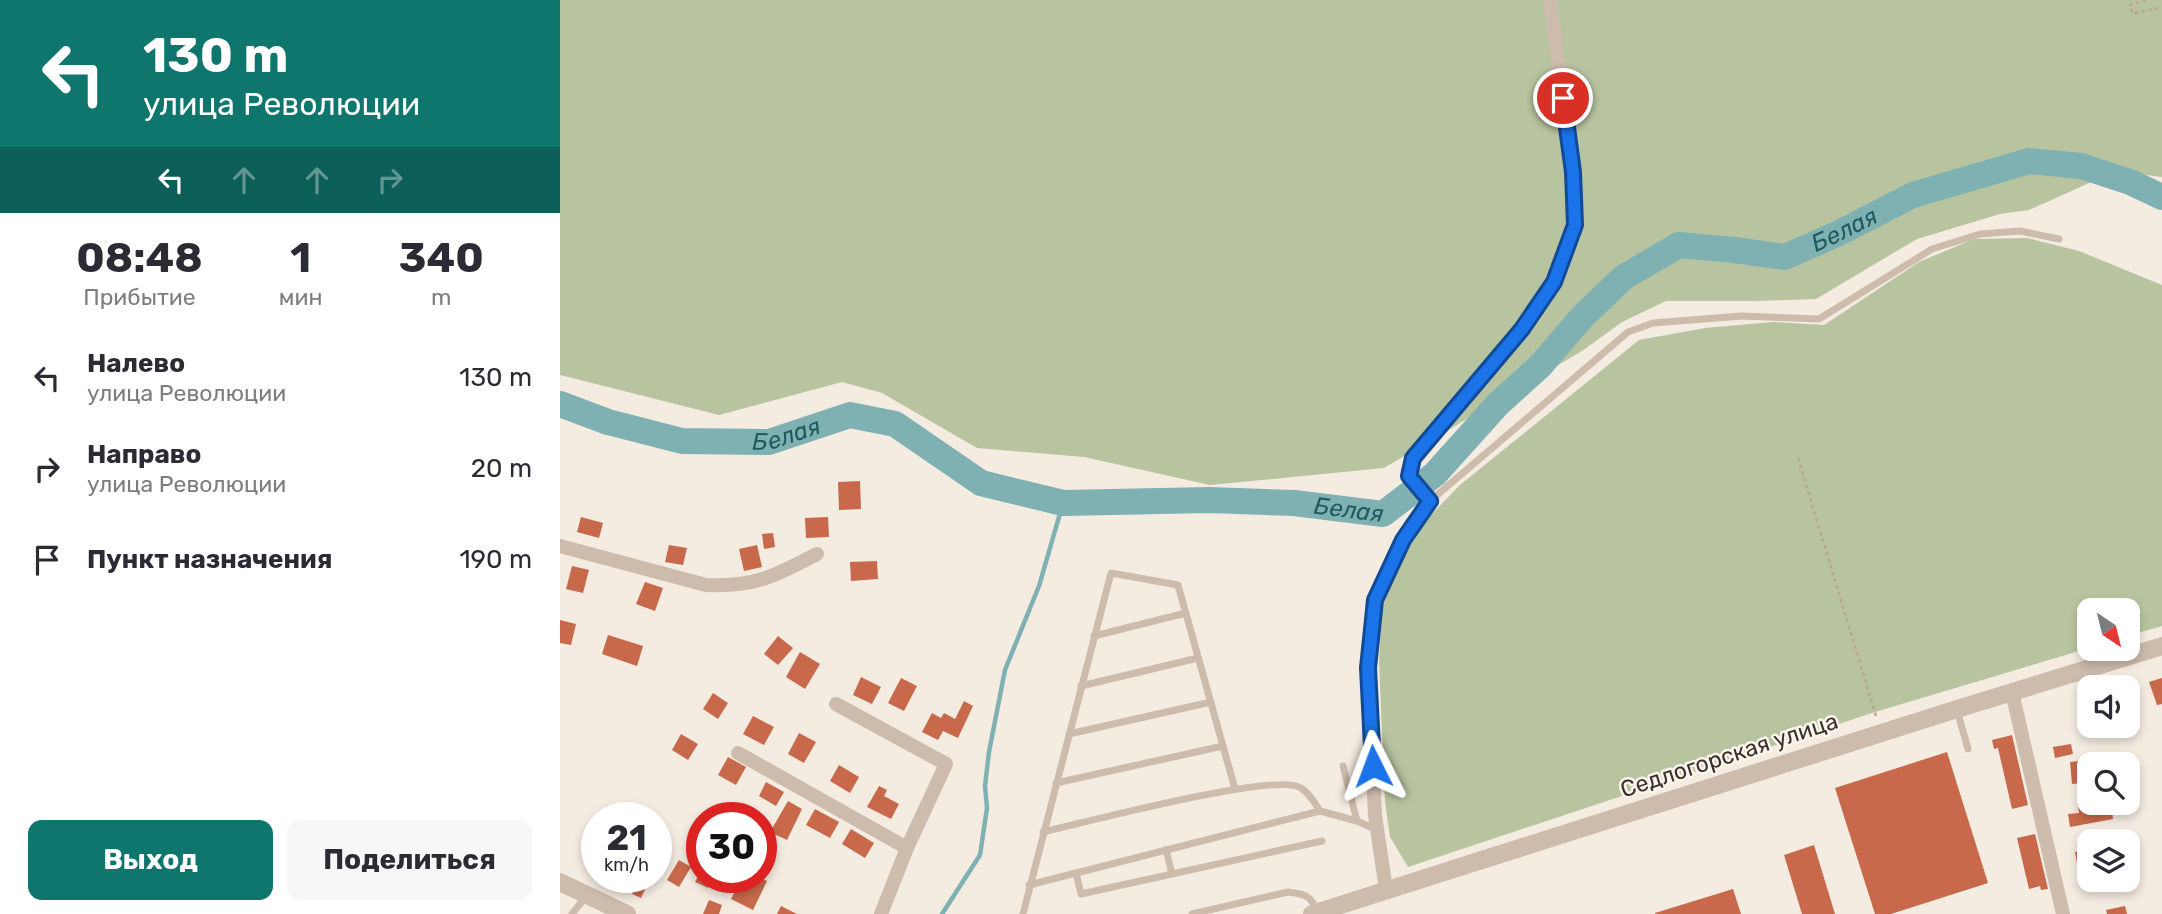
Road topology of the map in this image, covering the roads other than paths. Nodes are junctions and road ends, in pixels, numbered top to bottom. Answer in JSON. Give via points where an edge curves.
{"nodes":[{"id":1,"x":1550,"y":0,"type":"edge"},
{"id":2,"x":2059,"y":239,"type":"dead end"},
{"id":3,"x":1430,"y":501,"type":"junction"},
{"id":4,"x":560,"y":548,"type":"edge"},
{"id":5,"x":817,"y":554,"type":"dead end"},
{"id":6,"x":1186,"y":613,"type":"junction"},
{"id":7,"x":1094,"y":636,"type":"junction"},
{"id":8,"x":2162,"y":646,"type":"edge"},
{"id":9,"x":1198,"y":658,"type":"junction"},
{"id":10,"x":1081,"y":686,"type":"junction"},
{"id":11,"x":2012,"y":692,"type":"junction"},
{"id":12,"x":1211,"y":702,"type":"junction"},
{"id":13,"x":836,"y":704,"type":"dead end"},
{"id":14,"x":1957,"y":709,"type":"junction"},
{"id":15,"x":1069,"y":734,"type":"junction"},
{"id":16,"x":1223,"y":746,"type":"junction"},
{"id":17,"x":1968,"y":749,"type":"dead end"},
{"id":18,"x":738,"y":753,"type":"dead end"},
{"id":19,"x":1343,"y":766,"type":"dead end"},
{"id":20,"x":1056,"y":783,"type":"junction"},
{"id":21,"x":1235,"y":789,"type":"junction"},
{"id":22,"x":1320,"y":811,"type":"junction"},
{"id":23,"x":1357,"y":821,"type":"junction"},
{"id":24,"x":1378,"y":831,"type":"junction"},
{"id":25,"x":1043,"y":832,"type":"junction"},
{"id":26,"x":1322,"y":841,"type":"dead end"},
{"id":27,"x":906,"y":848,"type":"junction"},
{"id":28,"x":1166,"y":850,"type":"junction"},
{"id":29,"x":1076,"y":873,"type":"junction"},
{"id":30,"x":1172,"y":874,"type":"junction"},
{"id":31,"x":560,"y":882,"type":"edge"},
{"id":32,"x":1029,"y":885,"type":"junction"},
{"id":33,"x":1386,"y":890,"type":"junction"},
{"id":34,"x":587,"y":895,"type":"junction"},
{"id":35,"x":602,"y":909,"type":"edge"},
{"id":36,"x":1315,"y":913,"type":"edge"},
{"id":37,"x":572,"y":914,"type":"edge"},
{"id":38,"x":627,"y":914,"type":"edge"},
{"id":39,"x":881,"y":914,"type":"edge"},
{"id":40,"x":1023,"y":914,"type":"edge"},
{"id":41,"x":1192,"y":914,"type":"edge"},
{"id":42,"x":2063,"y":914,"type":"edge"}],
"edges":[{"from":1,"to":3,"type":"street","via":[[1573,172],[1575,225],[1554,282],[1522,329],[1413,458],[1409,476]]},
{"from":2,"to":3,"type":"lane","via":[[2020,231],[1980,234],[1932,249],[1819,319],[1742,316],[1653,323],[1628,332]]},
{"from":3,"to":24,"type":"street","via":[[1403,540],[1375,600],[1368,668]]},
{"from":4,"to":5,"type":"street","via":[[694,582],[732,586],[754,583]]},
{"from":6,"to":7,"type":"lane"},
{"from":6,"to":7,"type":"lane","via":[[1178,585],[1111,573]]},
{"from":6,"to":9,"type":"lane"},
{"from":7,"to":10,"type":"lane"},
{"from":8,"to":11,"type":"street","name":"Седлогорская улица"},
{"from":9,"to":10,"type":"lane"},
{"from":9,"to":12,"type":"lane"},
{"from":10,"to":15,"type":"lane"},
{"from":11,"to":14,"type":"street","name":"Седлогорская улица"},
{"from":11,"to":42,"type":"street"},
{"from":12,"to":15,"type":"lane"},
{"from":12,"to":16,"type":"lane"},
{"from":13,"to":27,"type":"street","via":[[946,764]]},
{"from":14,"to":17,"type":"lane"},
{"from":14,"to":33,"type":"street","name":"Седлогорская улица"},
{"from":15,"to":20,"type":"lane"},
{"from":16,"to":20,"type":"lane"},
{"from":16,"to":21,"type":"lane"},
{"from":18,"to":27,"type":"street"},
{"from":19,"to":23,"type":"lane"},
{"from":20,"to":25,"type":"lane"},
{"from":21,"to":22,"type":"lane","via":[[1283,783],[1300,787]]},
{"from":21,"to":25,"type":"lane"},
{"from":22,"to":23,"type":"lane"},
{"from":22,"to":28,"type":"lane"},
{"from":23,"to":24,"type":"lane"},
{"from":24,"to":33,"type":"street"},
{"from":25,"to":32,"type":"lane"},
{"from":26,"to":30,"type":"lane"},
{"from":27,"to":39,"type":"street"},
{"from":28,"to":29,"type":"lane"},
{"from":28,"to":30,"type":"lane"},
{"from":29,"to":30,"type":"lane","via":[[1081,894]]},
{"from":29,"to":32,"type":"lane"},
{"from":31,"to":34,"type":"street"},
{"from":32,"to":40,"type":"lane"},
{"from":33,"to":36,"type":"street","name":"Седлогорская улица"},
{"from":34,"to":35,"type":"street"},
{"from":34,"to":37,"type":"lane"},
{"from":35,"to":38,"type":"street"},
{"from":36,"to":41,"type":"lane","via":[[1313,900],[1288,892]]}]}
